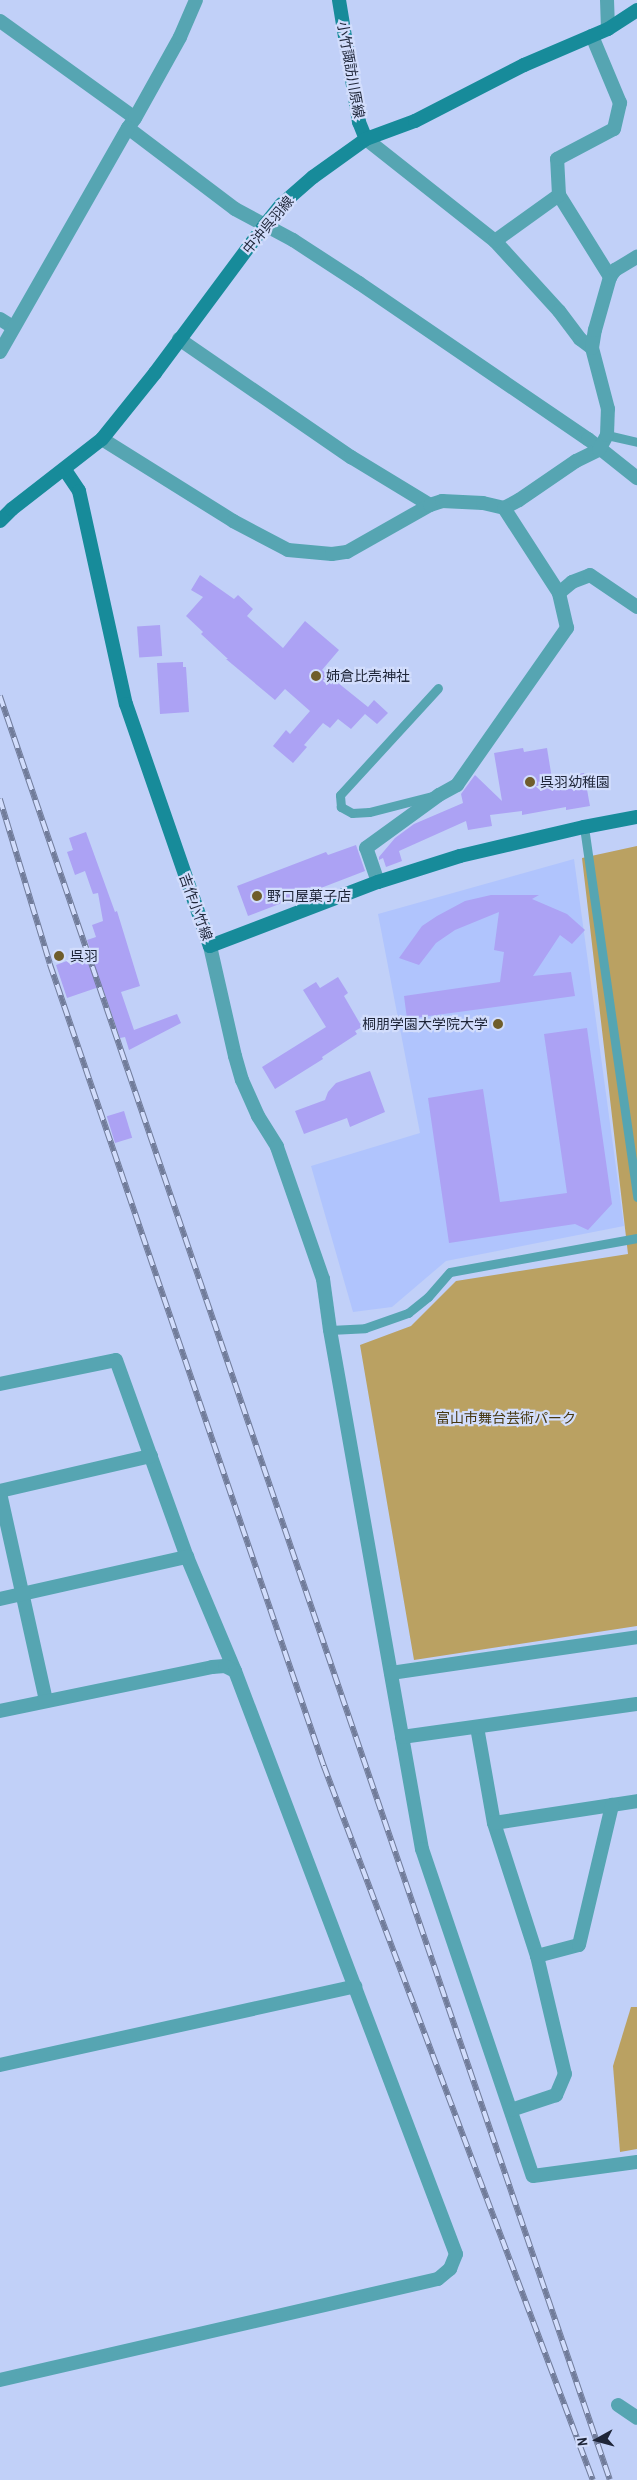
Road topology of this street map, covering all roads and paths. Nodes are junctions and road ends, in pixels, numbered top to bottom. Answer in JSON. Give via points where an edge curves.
{"nodes":[{"id":1,"x":196,"y":0,"type":"edge"},
{"id":2,"x":339,"y":0,"type":"edge"},
{"id":3,"x":608,"y":0,"type":"edge"},
{"id":4,"x":637,"y":10,"type":"edge"},
{"id":5,"x":0,"y":21,"type":"edge"},
{"id":6,"x":608,"y":29,"type":"junction"},
{"id":7,"x":592,"y":36,"type":"junction"},
{"id":8,"x":131,"y":123,"type":"junction"},
{"id":9,"x":366,"y":139,"type":"junction"},
{"id":10,"x":559,"y":195,"type":"junction"},
{"id":11,"x":264,"y":226,"type":"junction"},
{"id":12,"x":495,"y":241,"type":"junction"},
{"id":13,"x":637,"y":257,"type":"edge"},
{"id":14,"x":610,"y":277,"type":"junction"},
{"id":15,"x":0,"y":319,"type":"edge"},
{"id":16,"x":13,"y":327,"type":"junction"},
{"id":17,"x":178,"y":339,"type":"junction"},
{"id":18,"x":592,"y":348,"type":"junction"},
{"id":19,"x":0,"y":352,"type":"edge"},
{"id":20,"x":607,"y":436,"type":"junction"},
{"id":21,"x":102,"y":439,"type":"junction"},
{"id":22,"x":637,"y":442,"type":"edge"},
{"id":23,"x":599,"y":450,"type":"junction"},
{"id":24,"x":65,"y":470,"type":"junction"},
{"id":25,"x":637,"y":478,"type":"edge"},
{"id":26,"x":430,"y":505,"type":"junction"},
{"id":27,"x":504,"y":508,"type":"junction"},
{"id":28,"x":0,"y":521,"type":"edge"},
{"id":29,"x":558,"y":593,"type":"junction"},
{"id":30,"x":637,"y":607,"type":"edge"},
{"id":31,"x":438,"y":688,"type":"dead end"},
{"id":32,"x":439,"y":795,"type":"junction"},
{"id":33,"x":637,"y":817,"type":"edge"},
{"id":34,"x":584,"y":827,"type":"junction"},
{"id":35,"x":378,"y":882,"type":"junction"},
{"id":36,"x":210,"y":946,"type":"junction"},
{"id":37,"x":637,"y":1197,"type":"edge"},
{"id":38,"x":637,"y":1238,"type":"edge"},
{"id":39,"x":330,"y":1330,"type":"junction"},
{"id":40,"x":0,"y":1384,"type":"edge"},
{"id":41,"x":150,"y":1456,"type":"junction"},
{"id":42,"x":0,"y":1492,"type":"edge"},
{"id":43,"x":187,"y":1557,"type":"junction"},
{"id":44,"x":22,"y":1594,"type":"junction"},
{"id":45,"x":0,"y":1599,"type":"edge"},
{"id":46,"x":637,"y":1637,"type":"edge"},
{"id":47,"x":235,"y":1671,"type":"junction"},
{"id":48,"x":391,"y":1673,"type":"junction"},
{"id":49,"x":46,"y":1701,"type":"junction"},
{"id":50,"x":637,"y":1704,"type":"edge"},
{"id":51,"x":0,"y":1712,"type":"edge"},
{"id":52,"x":477,"y":1727,"type":"junction"},
{"id":53,"x":402,"y":1737,"type":"junction"},
{"id":54,"x":637,"y":1801,"type":"edge"},
{"id":55,"x":612,"y":1805,"type":"junction"},
{"id":56,"x":494,"y":1823,"type":"junction"},
{"id":57,"x":537,"y":1956,"type":"junction"},
{"id":58,"x":354,"y":1986,"type":"junction"},
{"id":59,"x":0,"y":2065,"type":"edge"},
{"id":60,"x":511,"y":2110,"type":"junction"},
{"id":61,"x":637,"y":2162,"type":"edge"},
{"id":62,"x":0,"y":2380,"type":"edge"},
{"id":63,"x":618,"y":2405,"type":"dead end"},
{"id":64,"x":637,"y":2418,"type":"edge"}],
"edges":[{"from":1,"to":8,"type":"street","via":[[180,37]]},
{"from":2,"to":9,"type":"main road","name":"小竹諏訪川原線","via":[[358,122]]},
{"from":3,"to":6,"type":"street"},
{"from":4,"to":6,"type":"main road","name":"中沖呉羽線"},
{"from":5,"to":8,"type":"street"},
{"from":6,"to":7,"type":"main road","name":"中沖呉羽線"},
{"from":7,"to":9,"type":"main road","name":"中沖呉羽線","via":[[459,96],[415,120]]},
{"from":7,"to":10,"type":"street","via":[[620,103],[614,129],[557,159]]},
{"from":8,"to":11,"type":"street","via":[[235,209]]},
{"from":8,"to":16,"type":"street"},
{"from":9,"to":11,"type":"main road","name":"中沖呉羽線","via":[[282,204]]},
{"from":9,"to":12,"type":"street"},
{"from":10,"to":12,"type":"street"},
{"from":10,"to":14,"type":"street"},
{"from":11,"to":17,"type":"main road","name":"中沖呉羽線"},
{"from":11,"to":23,"type":"street","via":[[293,240],[359,283],[588,439]]},
{"from":12,"to":18,"type":"street","via":[[580,339]]},
{"from":13,"to":14,"type":"street","via":[[615,270]]},
{"from":14,"to":18,"type":"street"},
{"from":15,"to":16,"type":"street"},
{"from":16,"to":19,"type":"street"},
{"from":17,"to":21,"type":"main road","name":"中沖呉羽線"},
{"from":17,"to":26,"type":"street","via":[[352,457]]},
{"from":18,"to":20,"type":"street","via":[[608,409]]},
{"from":20,"to":22,"type":"lane"},
{"from":20,"to":23,"type":"street"},
{"from":21,"to":24,"type":"main road","name":"中沖呉羽線"},
{"from":21,"to":26,"type":"street","via":[[233,521],[288,550],[332,554],[347,552]]},
{"from":23,"to":25,"type":"street"},
{"from":23,"to":27,"type":"street","via":[[576,461]]},
{"from":24,"to":28,"type":"main road","name":"中沖呉羽線","via":[[12,508]]},
{"from":24,"to":36,"type":"main road","name":"吉作小竹線","via":[[79,491],[126,704]]},
{"from":26,"to":27,"type":"street","via":[[442,500]]},
{"from":27,"to":29,"type":"street"},
{"from":29,"to":30,"type":"street","via":[[572,582],[590,575]]},
{"from":29,"to":32,"type":"street","via":[[567,628],[457,785]]},
{"from":31,"to":32,"type":"lane","via":[[340,795],[341,807],[352,813]]},
{"from":32,"to":35,"type":"street","via":[[366,848]]},
{"from":33,"to":34,"type":"main road","name":"吉作小竹線"},
{"from":34,"to":35,"type":"main road","name":"吉作小竹線","via":[[460,856]]},
{"from":34,"to":37,"type":"lane"},
{"from":35,"to":36,"type":"main road","name":"吉作小竹線"},
{"from":36,"to":39,"type":"street","via":[[234,1056],[258,1116],[276,1147],[324,1280]]},
{"from":38,"to":39,"type":"lane","via":[[450,1272],[408,1313],[365,1328]]},
{"from":39,"to":48,"type":"street"},
{"from":40,"to":41,"type":"street","via":[[116,1360]]},
{"from":41,"to":42,"type":"street"},
{"from":41,"to":43,"type":"street"},
{"from":42,"to":44,"type":"street"},
{"from":43,"to":44,"type":"street"},
{"from":43,"to":47,"type":"street"},
{"from":44,"to":45,"type":"street"},
{"from":44,"to":49,"type":"street"},
{"from":46,"to":48,"type":"street"},
{"from":47,"to":49,"type":"street","via":[[225,1666],[212,1667]]},
{"from":47,"to":58,"type":"street"},
{"from":48,"to":53,"type":"street"},
{"from":49,"to":51,"type":"street"},
{"from":50,"to":52,"type":"street"},
{"from":52,"to":53,"type":"street"},
{"from":52,"to":56,"type":"street"},
{"from":53,"to":60,"type":"street","via":[[422,1849]]},
{"from":54,"to":55,"type":"street"},
{"from":55,"to":56,"type":"street"},
{"from":55,"to":57,"type":"street","via":[[579,1945]]},
{"from":56,"to":57,"type":"street"},
{"from":57,"to":60,"type":"street","via":[[565,2074],[556,2095]]},
{"from":58,"to":59,"type":"street"},
{"from":58,"to":62,"type":"street","via":[[456,2254],[450,2269],[438,2279]]},
{"from":60,"to":61,"type":"street","via":[[533,2176]]},
{"from":63,"to":64,"type":"street"}]}
